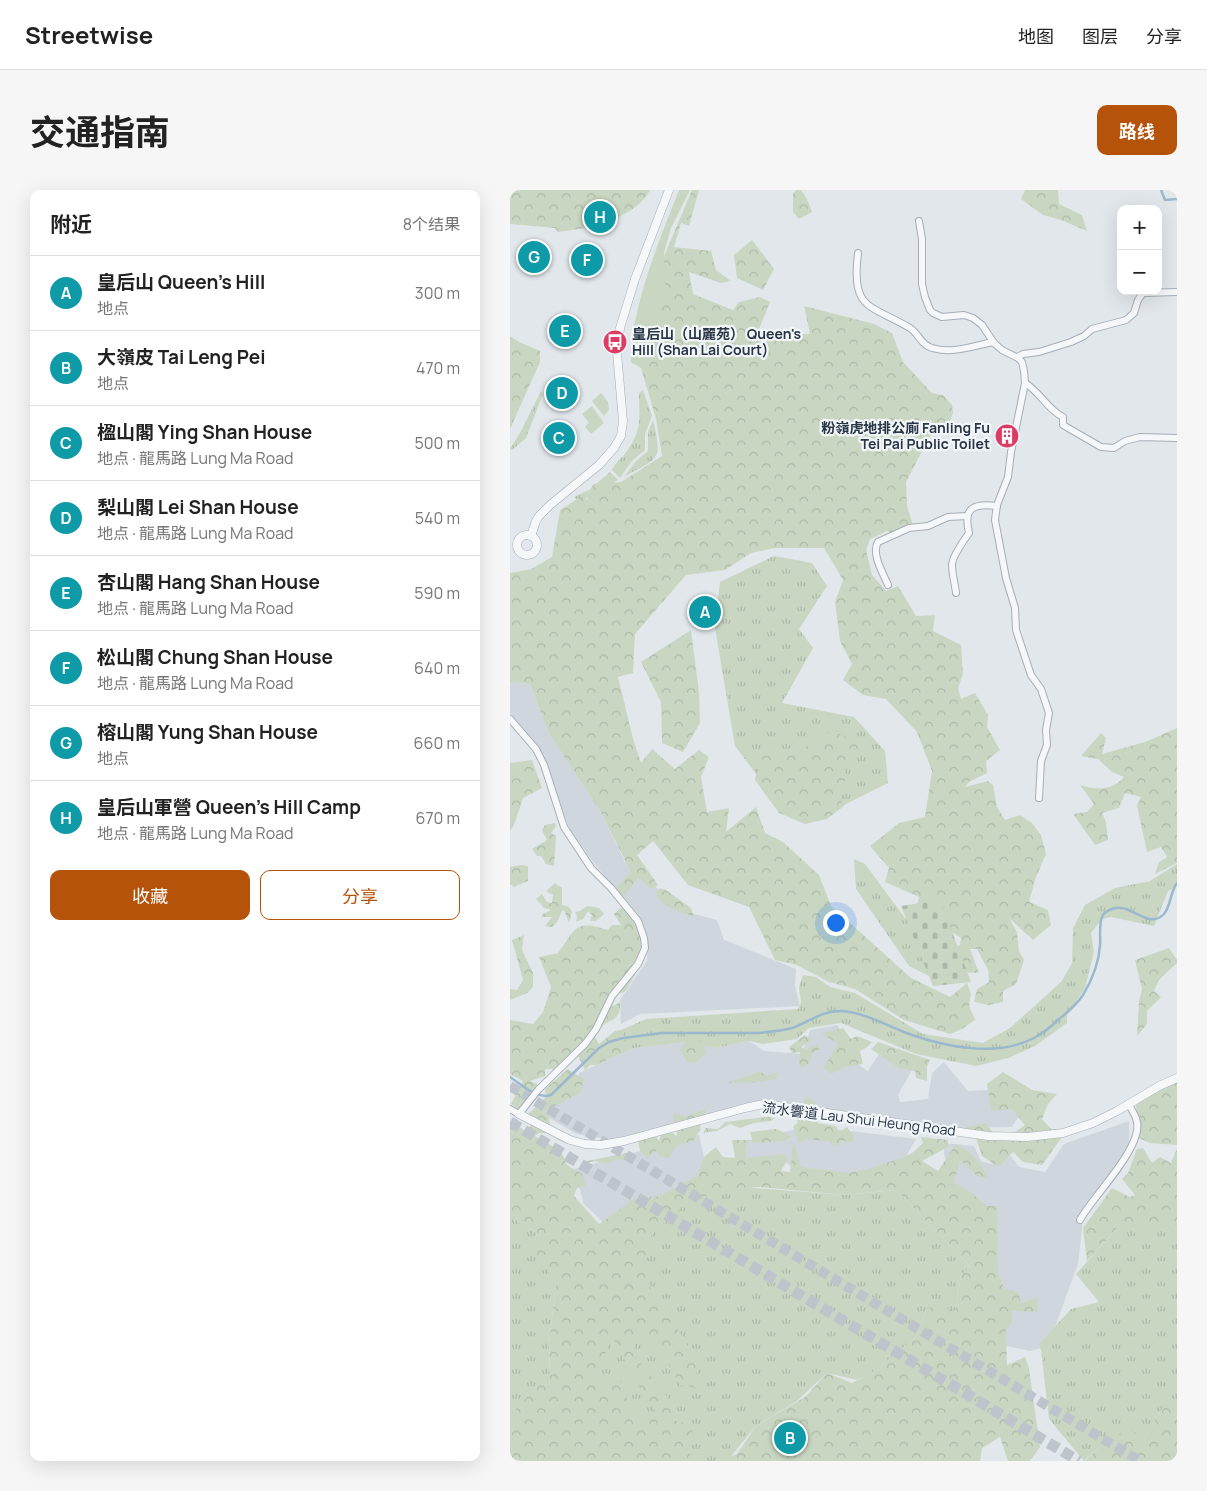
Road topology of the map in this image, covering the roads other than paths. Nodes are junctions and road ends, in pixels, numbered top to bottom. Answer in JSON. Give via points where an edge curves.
{"nodes":[{"id":1,"x":668,"y":190,"type":"edge"},
{"id":2,"x":919,"y":221,"type":"dead end"},
{"id":3,"x":858,"y":253,"type":"dead end"},
{"id":4,"x":1177,"y":292,"type":"edge"},
{"id":5,"x":993,"y":342,"type":"junction"},
{"id":6,"x":1018,"y":358,"type":"junction"},
{"id":7,"x":1025,"y":383,"type":"junction"},
{"id":8,"x":1176,"y":438,"type":"edge"},
{"id":9,"x":997,"y":506,"type":"junction"},
{"id":10,"x":967,"y":516,"type":"junction"},
{"id":11,"x":531,"y":536,"type":"dead end"},
{"id":12,"x":888,"y":585,"type":"dead end"},
{"id":13,"x":956,"y":593,"type":"dead end"},
{"id":14,"x":510,"y":718,"type":"edge"},
{"id":15,"x":1040,"y":798,"type":"dead end"},
{"id":16,"x":1177,"y":1078,"type":"edge"},
{"id":17,"x":1128,"y":1105,"type":"junction"},
{"id":18,"x":510,"y":1110,"type":"edge"},
{"id":19,"x":519,"y":1114,"type":"junction"},
{"id":20,"x":1080,"y":1220,"type":"dead end"}],
"edges":[{"from":1,"to":11,"type":"street","via":[[620,328],[617,360],[623,420],[621,436],[600,466],[539,516]]},
{"from":2,"to":5,"type":"street","via":[[922,284],[930,310],[942,317],[964,315],[973,318]]},
{"from":3,"to":5,"type":"street","via":[[855,274],[861,298],[867,305],[912,330],[926,345],[951,350]]},
{"from":4,"to":6,"type":"street","via":[[1143,293],[1134,313],[1126,320],[1092,329],[1071,342],[1022,354]]},
{"from":5,"to":6,"type":"street"},
{"from":6,"to":7,"type":"street","via":[[1022,362]]},
{"from":7,"to":8,"type":"street","via":[[1063,417],[1063,424],[1101,447],[1114,448],[1140,436]]},
{"from":7,"to":9,"type":"street","via":[[1008,477]]},
{"from":9,"to":10,"type":"street","via":[[976,506]]},
{"from":9,"to":15,"type":"street","via":[[995,520],[1015,608],[1016,630],[1031,675],[1041,690],[1049,713],[1041,761]]},
{"from":10,"to":12,"type":"street","via":[[909,528],[878,542],[876,556]]},
{"from":10,"to":13,"type":"street","via":[[969,533],[952,564]]},
{"from":14,"to":19,"type":"street","via":[[544,765],[564,827],[591,868],[638,921],[645,948],[638,964],[612,996],[585,1044],[536,1092]]},
{"from":16,"to":17,"type":"street","name":"流水響道 Lau Shui Heung Road"},
{"from":17,"to":19,"type":"street","name":"流水響道 Lau Shui Heung Road","via":[[1078,1129],[1021,1138],[760,1105],[601,1145],[570,1140]]},
{"from":17,"to":20,"type":"street","via":[[1138,1123],[1133,1142],[1116,1173]]},
{"from":18,"to":19,"type":"street","name":"流水響道 Lau Shui Heung Road"}]}
